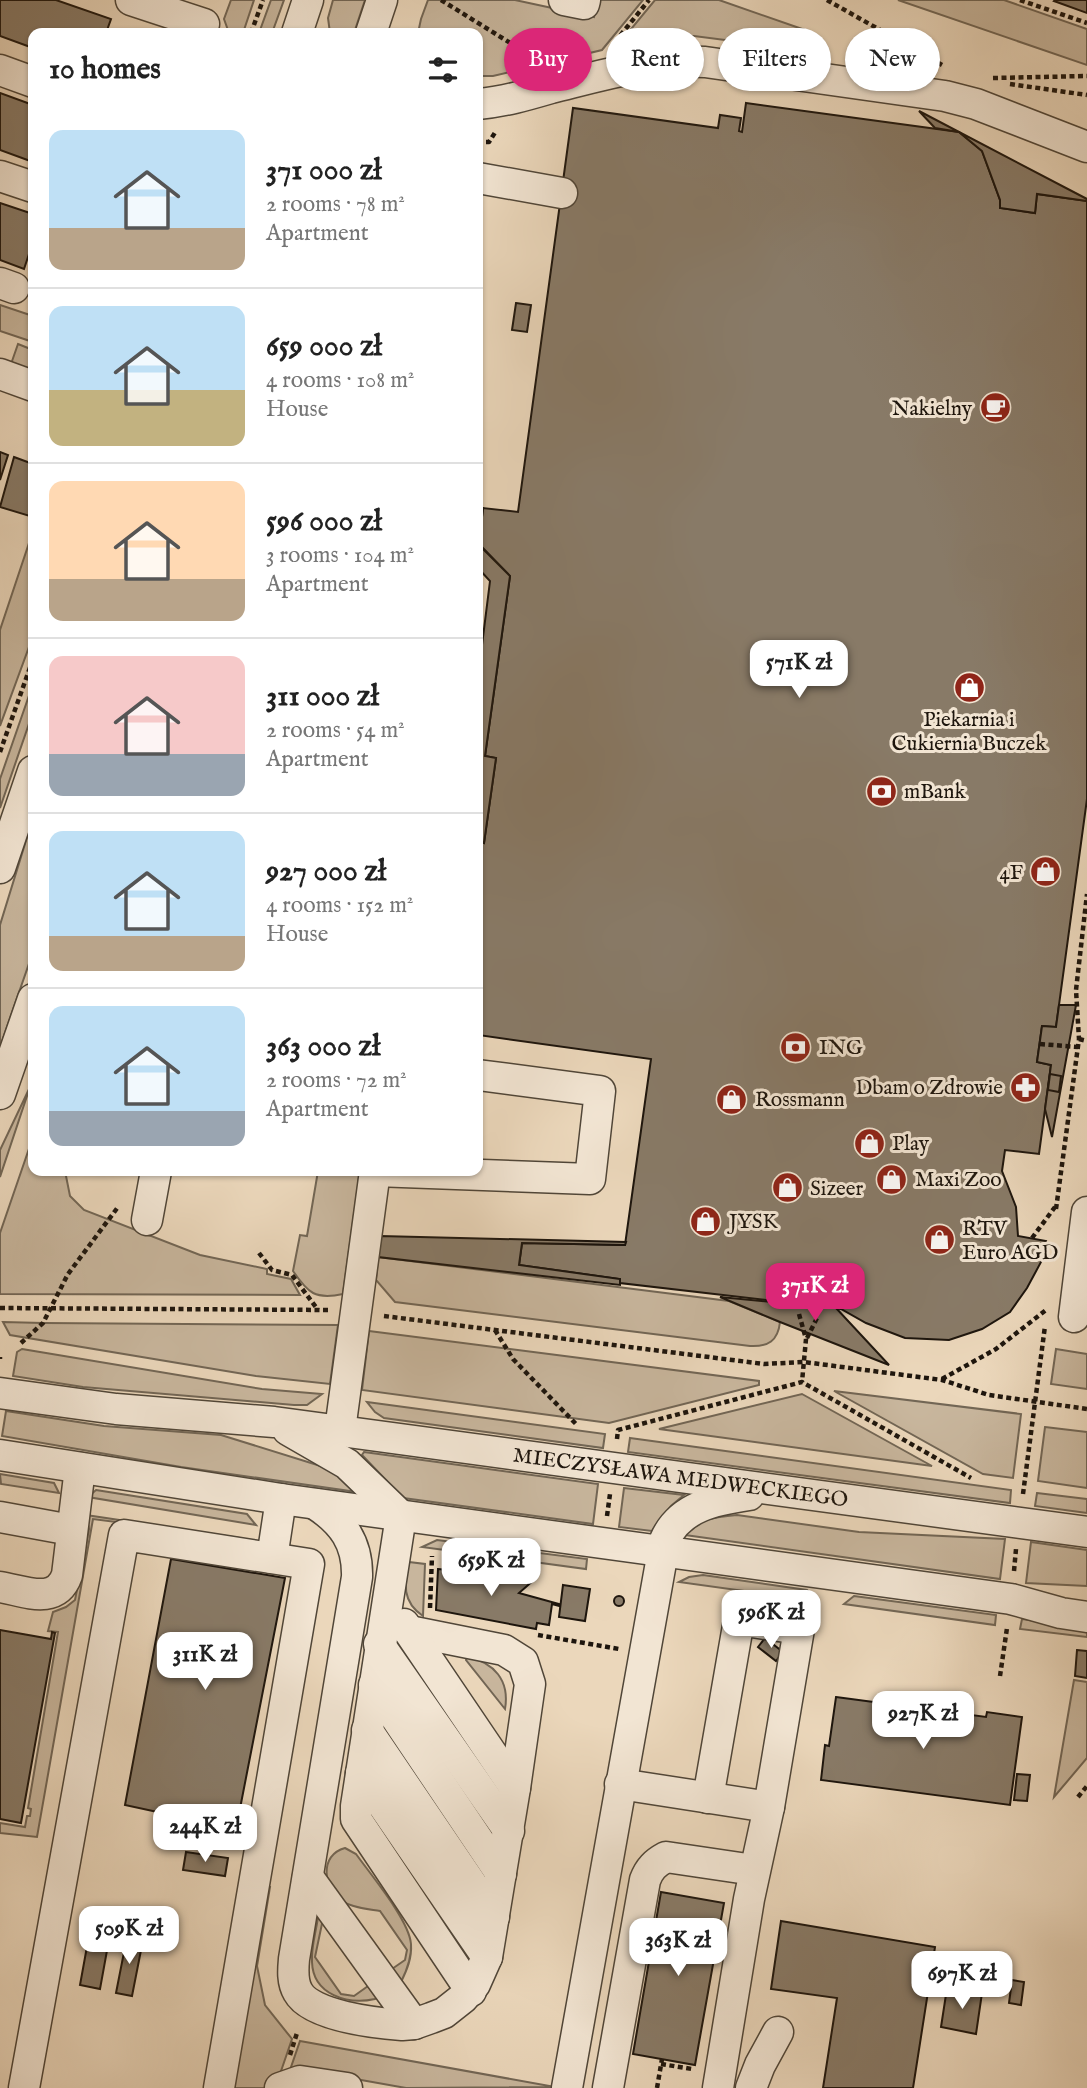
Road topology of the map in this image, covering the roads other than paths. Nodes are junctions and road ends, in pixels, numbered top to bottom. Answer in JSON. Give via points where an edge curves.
{"nodes":[{"id":1,"x":131,"y":0,"type":"edge"},
{"id":2,"x":308,"y":0,"type":"edge"},
{"id":3,"x":318,"y":0,"type":"edge"},
{"id":4,"x":382,"y":0,"type":"edge"},
{"id":5,"x":392,"y":0,"type":"edge"},
{"id":6,"x":564,"y":0,"type":"edge"},
{"id":7,"x":585,"y":0,"type":"edge"},
{"id":8,"x":206,"y":19,"type":"edge"},
{"id":9,"x":299,"y":28,"type":"edge"},
{"id":10,"x":316,"y":28,"type":"edge"},
{"id":11,"x":373,"y":28,"type":"edge"},
{"id":12,"x":391,"y":28,"type":"edge"},
{"id":13,"x":0,"y":69,"type":"edge"},
{"id":14,"x":28,"y":80,"type":"edge"},
{"id":15,"x":483,"y":103,"type":"edge"},
{"id":16,"x":1087,"y":147,"type":"edge"},
{"id":17,"x":0,"y":176,"type":"edge"},
{"id":18,"x":483,"y":179,"type":"edge"},
{"id":19,"x":28,"y":185,"type":"edge"},
{"id":20,"x":562,"y":193,"type":"dead end"},
{"id":21,"x":0,"y":374,"type":"edge"},
{"id":22,"x":28,"y":384,"type":"edge"},
{"id":23,"x":28,"y":786,"type":"edge"},
{"id":24,"x":0,"y":868,"type":"edge"},
{"id":25,"x":28,"y":1013,"type":"edge"},
{"id":26,"x":483,"y":1076,"type":"edge"},
{"id":27,"x":0,"y":1094,"type":"edge"},
{"id":28,"x":155,"y":1176,"type":"edge"},
{"id":29,"x":374,"y":1176,"type":"edge"},
{"id":30,"x":483,"y":1176,"type":"edge"},
{"id":31,"x":1087,"y":1212,"type":"edge"},
{"id":32,"x":147,"y":1220,"type":"dead end"},
{"id":33,"x":1073,"y":1317,"type":"dead end"},
{"id":34,"x":0,"y":1393,"type":"edge"},
{"id":35,"x":274,"y":1422,"type":"junction"},
{"id":36,"x":340,"y":1430,"type":"junction"},
{"id":37,"x":0,"y":1455,"type":"edge"},
{"id":38,"x":80,"y":1468,"type":"junction"},
{"id":39,"x":777,"y":1490,"type":"junction"},
{"id":40,"x":281,"y":1499,"type":"junction"},
{"id":41,"x":316,"y":1504,"type":"junction"},
{"id":42,"x":401,"y":1516,"type":"junction"},
{"id":43,"x":0,"y":1517,"type":"edge"},
{"id":44,"x":71,"y":1530,"type":"junction"},
{"id":45,"x":1087,"y":1532,"type":"edge"},
{"id":46,"x":663,"y":1552,"type":"junction"},
{"id":47,"x":272,"y":1558,"type":"junction"},
{"id":48,"x":0,"y":1587,"type":"edge"},
{"id":49,"x":1011,"y":1591,"type":"junction"},
{"id":50,"x":386,"y":1597,"type":"junction"},
{"id":51,"x":1087,"y":1598,"type":"edge"},
{"id":52,"x":1087,"y":1617,"type":"edge"},
{"id":53,"x":409,"y":1631,"type":"junction"},
{"id":54,"x":379,"y":1644,"type":"junction"},
{"id":55,"x":374,"y":1685,"type":"junction"},
{"id":56,"x":368,"y":1730,"type":"junction"},
{"id":57,"x":361,"y":1773,"type":"junction"},
{"id":58,"x":621,"y":1784,"type":"junction"},
{"id":59,"x":515,"y":1788,"type":"junction"},
{"id":60,"x":708,"y":1798,"type":"junction"},
{"id":61,"x":769,"y":1807,"type":"junction"},
{"id":62,"x":509,"y":1831,"type":"junction"},
{"id":63,"x":754,"y":1870,"type":"junction"},
{"id":64,"x":501,"y":1874,"type":"junction"},
{"id":65,"x":308,"y":1877,"type":"junction"},
{"id":66,"x":494,"y":1917,"type":"junction"},
{"id":67,"x":487,"y":1957,"type":"junction"},
{"id":68,"x":471,"y":1991,"type":"junction"},
{"id":69,"x":414,"y":2024,"type":"junction"},
{"id":70,"x":778,"y":2032,"type":"dead end"},
{"id":71,"x":339,"y":2087,"type":"edge"},
{"id":72,"x":24,"y":2088,"type":"edge"},
{"id":73,"x":219,"y":2088,"type":"edge"},
{"id":74,"x":280,"y":2088,"type":"edge"},
{"id":75,"x":567,"y":2088,"type":"edge"},
{"id":76,"x":608,"y":2088,"type":"edge"},
{"id":77,"x":718,"y":2088,"type":"edge"},
{"id":78,"x":751,"y":2088,"type":"edge"}],
"edges":[{"from":1,"to":8,"type":"street"},
{"from":2,"to":9,"type":"street"},
{"from":3,"to":10,"type":"street"},
{"from":4,"to":11,"type":"street"},
{"from":5,"to":12,"type":"street"},
{"from":6,"to":7,"type":"street","via":[[584,4]]},
{"from":13,"to":14,"type":"street"},
{"from":15,"to":16,"type":"street","via":[[651,64],[705,62],[953,97]]},
{"from":17,"to":19,"type":"street"},
{"from":18,"to":20,"type":"street"},
{"from":21,"to":22,"type":"street"},
{"from":23,"to":24,"type":"street"},
{"from":25,"to":27,"type":"street"},
{"from":26,"to":30,"type":"street","via":[[600,1091],[590,1180]]},
{"from":28,"to":32,"type":"street"},
{"from":29,"to":36,"type":"street"},
{"from":31,"to":33,"type":"street"},
{"from":34,"to":35,"type":"street","name":"MIECZYSŁAWA MEDWECKIEGO","via":[[116,1409]]},
{"from":35,"to":36,"type":"street","name":"MIECZYSŁAWA MEDWECKIEGO"},
{"from":35,"to":42,"type":"street","name":"MIECZYSŁAWA MEDWECKIEGO","via":[[347,1464]]},
{"from":36,"to":39,"type":"street","name":"MIECZYSŁAWA MEDWECKIEGO"},
{"from":37,"to":38,"type":"street"},
{"from":38,"to":40,"type":"street"},
{"from":38,"to":44,"type":"street"},
{"from":39,"to":45,"type":"street","name":"MIECZYSŁAWA MEDWECKIEGO"},
{"from":39,"to":46,"type":"street","via":[[723,1499],[693,1510],[668,1533]]},
{"from":40,"to":41,"type":"street"},
{"from":40,"to":47,"type":"street"},
{"from":41,"to":42,"type":"street"},
{"from":41,"to":65,"type":"street","via":[[345,1528],[357,1569]]},
{"from":42,"to":46,"type":"street"},
{"from":42,"to":50,"type":"street"},
{"from":43,"to":44,"type":"street"},
{"from":44,"to":48,"type":"street","via":[[67,1575],[58,1591],[49,1595]]},
{"from":46,"to":49,"type":"street"},
{"from":46,"to":58,"type":"street"},
{"from":47,"to":72,"type":"street","via":[[124,1535]]},
{"from":47,"to":73,"type":"street","via":[[309,1564]]},
{"from":49,"to":51,"type":"street"},
{"from":49,"to":52,"type":"street","via":[[1061,1614]]},
{"from":50,"to":53,"type":"street"},
{"from":50,"to":54,"type":"street"},
{"from":53,"to":59,"type":"street"},
{"from":53,"to":59,"type":"street","via":[[496,1648],[523,1662],[530,1684]]},
{"from":54,"to":55,"type":"street"},
{"from":54,"to":62,"type":"street"},
{"from":55,"to":56,"type":"street"},
{"from":55,"to":64,"type":"street"},
{"from":56,"to":57,"type":"street"},
{"from":56,"to":66,"type":"street"},
{"from":57,"to":67,"type":"street"},
{"from":57,"to":68,"type":"street","via":[[356,1813],[360,1827]]},
{"from":58,"to":60,"type":"street"},
{"from":58,"to":75,"type":"street"},
{"from":59,"to":62,"type":"street"},
{"from":60,"to":61,"type":"street"},
{"from":60,"to":61,"type":"street","via":[[739,1620],[787,1627],[799,1629]]},
{"from":61,"to":63,"type":"street"},
{"from":62,"to":64,"type":"street"},
{"from":63,"to":76,"type":"street","via":[[666,1857],[648,1872]]},
{"from":63,"to":77,"type":"street"},
{"from":64,"to":66,"type":"street"},
{"from":65,"to":69,"type":"street"},
{"from":65,"to":69,"type":"street","via":[[294,1959],[298,1992],[322,2011],[387,2024]]},
{"from":66,"to":67,"type":"street"},
{"from":67,"to":68,"type":"street"},
{"from":68,"to":69,"type":"street","via":[[444,2013]]},
{"from":70,"to":78,"type":"street"},
{"from":71,"to":74,"type":"street","via":[[300,2081]]}]}
